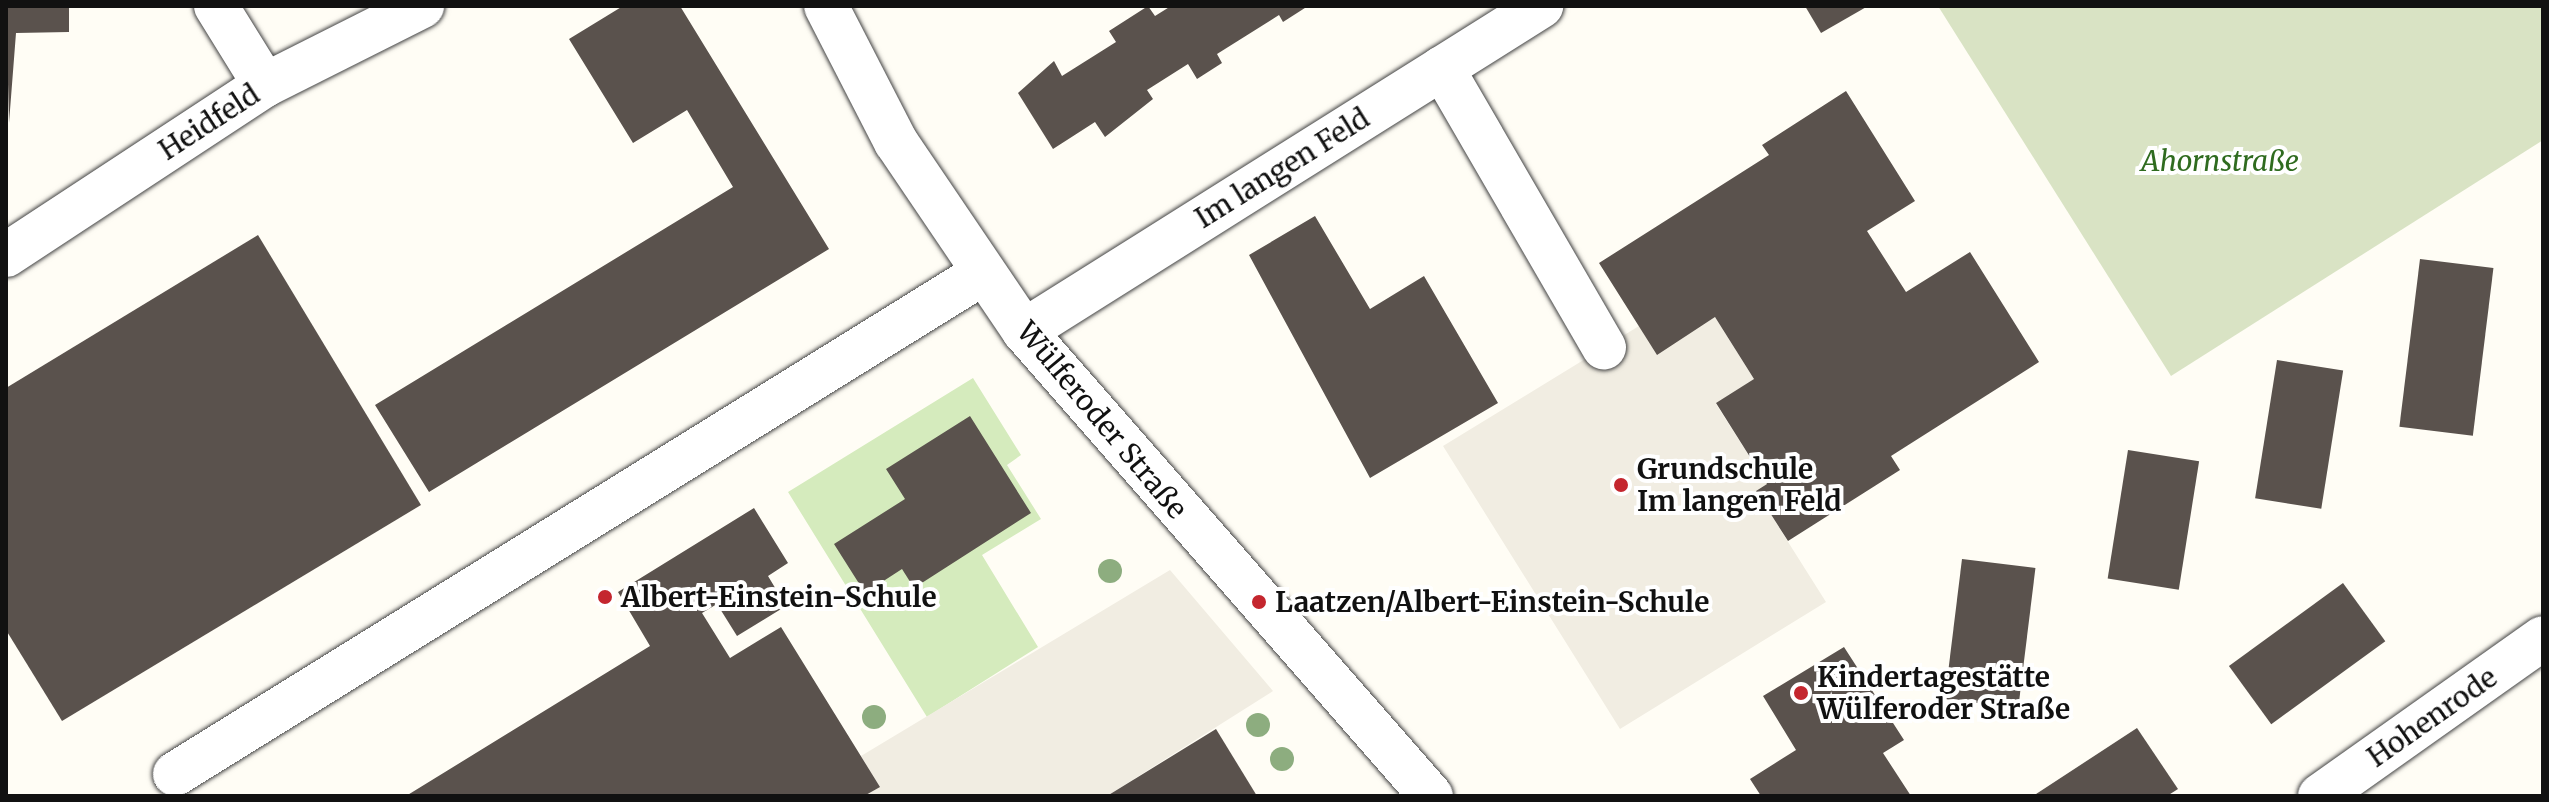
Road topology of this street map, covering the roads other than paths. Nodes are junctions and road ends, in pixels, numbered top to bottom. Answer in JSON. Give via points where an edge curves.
{"nodes":[{"id":1,"x":216,"y":6,"type":"edge"},
{"id":2,"x":422,"y":6,"type":"edge"},
{"id":3,"x":826,"y":6,"type":"edge"},
{"id":4,"x":1541,"y":6,"type":"edge"},
{"id":5,"x":1442,"y":68,"type":"junction"},
{"id":6,"x":265,"y":85,"type":"junction"},
{"id":7,"x":6,"y":255,"type":"edge"},
{"id":8,"x":983,"y":273,"type":"junction"},
{"id":9,"x":1024,"y":331,"type":"junction"},
{"id":10,"x":1604,"y":348,"type":"dead end"},
{"id":11,"x":2543,"y":638,"type":"edge"},
{"id":12,"x":175,"y":774,"type":"dead end"},
{"id":13,"x":1431,"y":796,"type":"edge"},
{"id":14,"x":2320,"y":796,"type":"edge"}],
"edges":[{"from":1,"to":6,"type":"street"},
{"from":2,"to":6,"type":"street","name":"Heidfeld"},
{"from":3,"to":8,"type":"street","name":"Wülferoder Straße","via":[[896,142]]},
{"from":4,"to":5,"type":"street","name":"Im langen Feld"},
{"from":5,"to":9,"type":"street","name":"Im langen Feld"},
{"from":5,"to":10,"type":"street"},
{"from":6,"to":7,"type":"street","name":"Heidfeld"},
{"from":8,"to":9,"type":"street","name":"Wülferoder Straße"},
{"from":8,"to":12,"type":"street"},
{"from":9,"to":13,"type":"street","name":"Wülferoder Straße"},
{"from":11,"to":14,"type":"street","name":"Hohenrode"}]}
